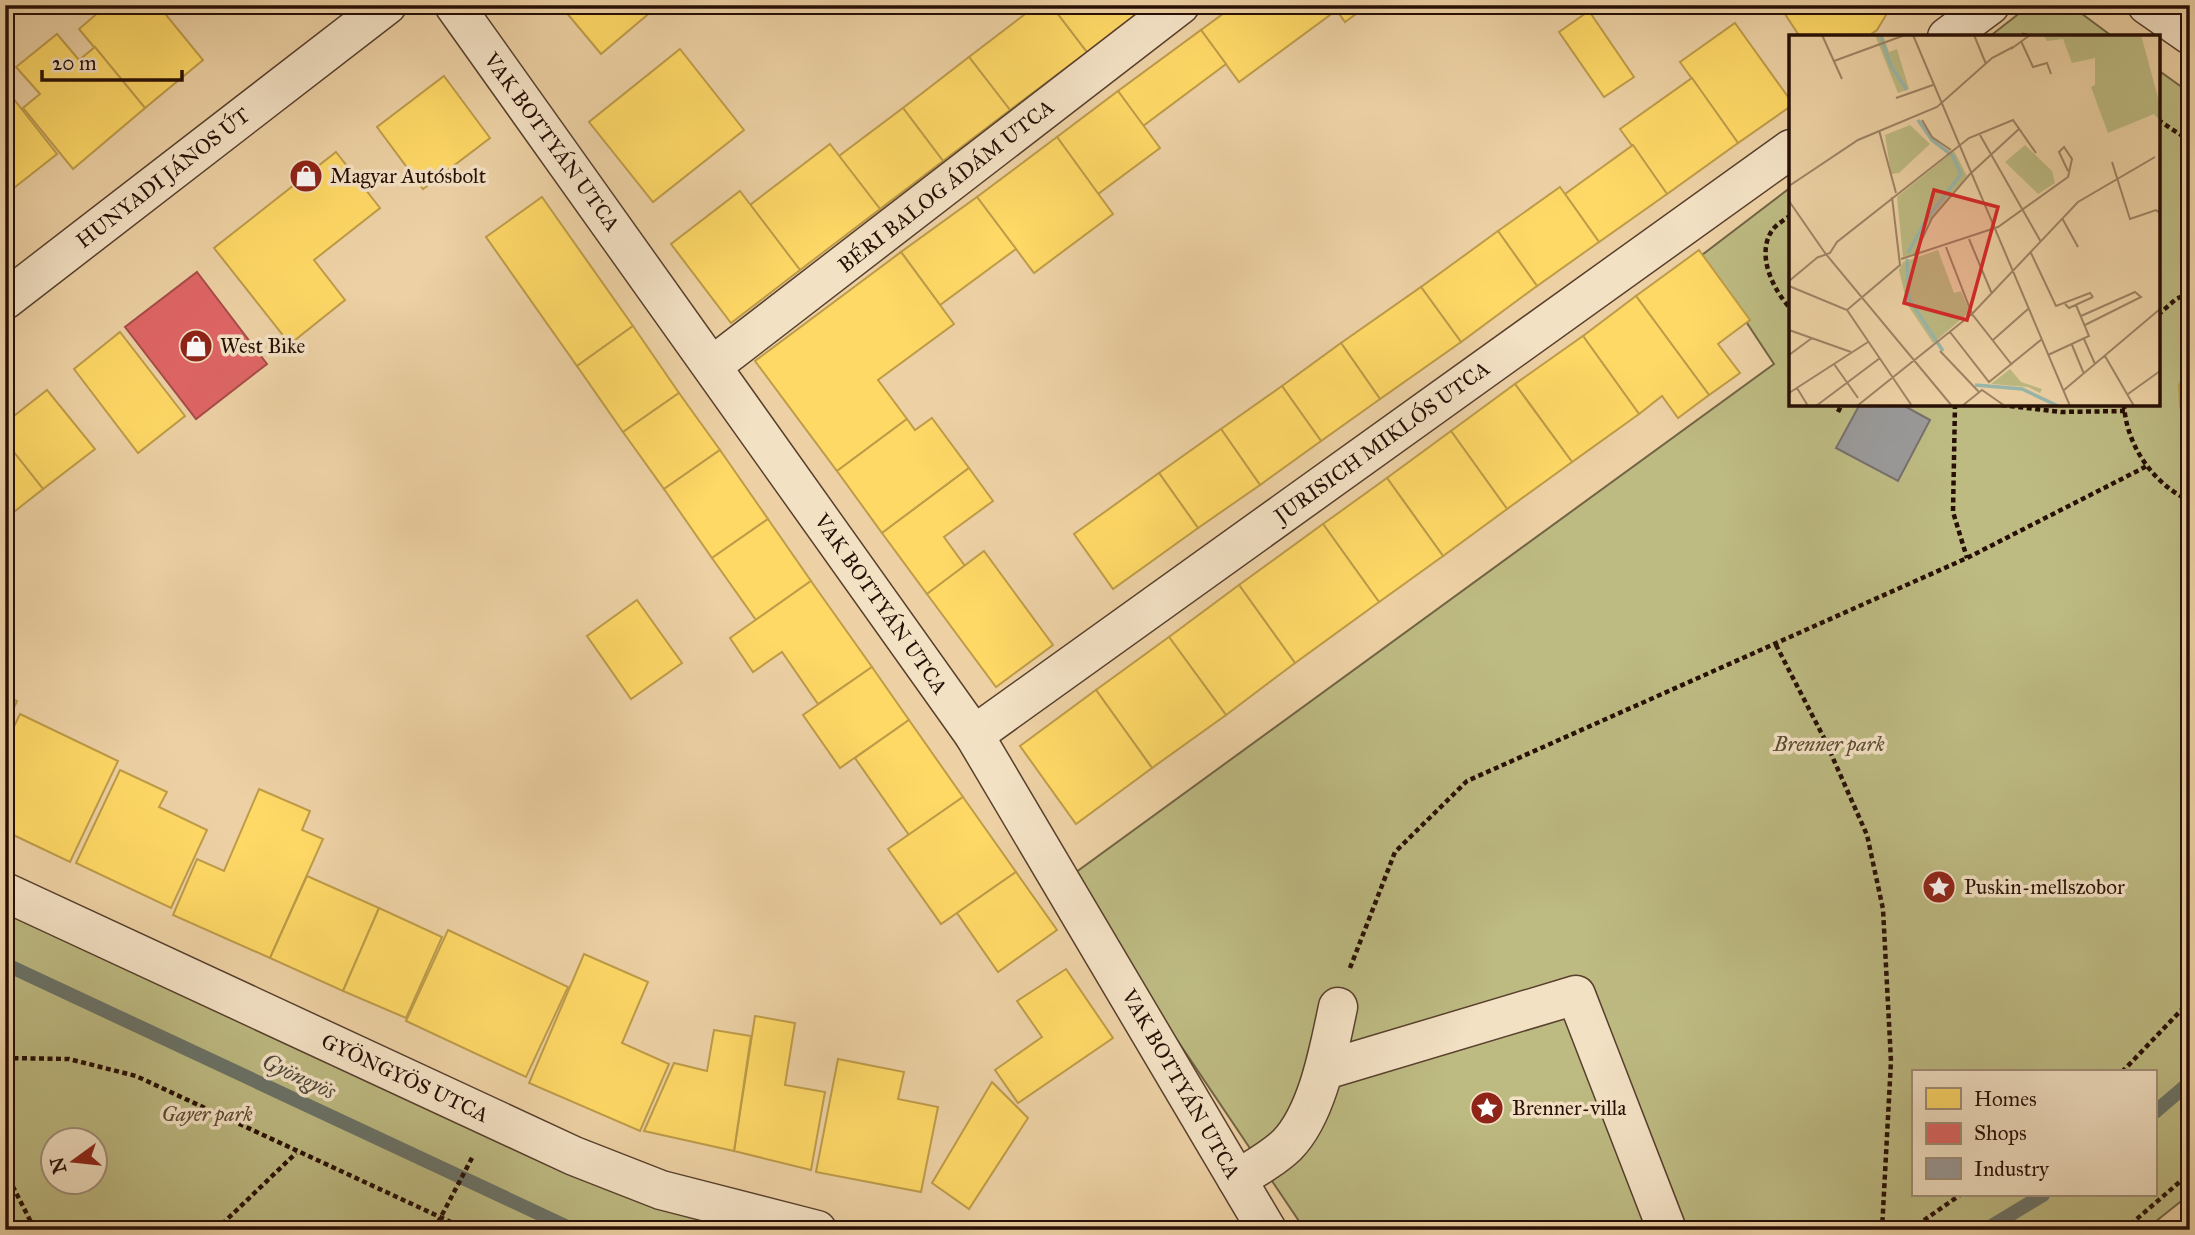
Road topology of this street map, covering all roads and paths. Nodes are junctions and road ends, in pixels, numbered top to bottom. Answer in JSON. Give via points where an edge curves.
{"nodes":[{"id":1,"x":387,"y":5,"type":"edge"},
{"id":2,"x":454,"y":5,"type":"edge"},
{"id":3,"x":1180,"y":5,"type":"edge"},
{"id":4,"x":1990,"y":5,"type":"edge"},
{"id":5,"x":2147,"y":5,"type":"edge"},
{"id":6,"x":1950,"y":35,"type":"edge"},
{"id":7,"x":2190,"y":35,"type":"edge"},
{"id":8,"x":2160,"y":121,"type":"edge"},
{"id":9,"x":2190,"y":141,"type":"edge"},
{"id":10,"x":1789,"y":150,"type":"edge"},
{"id":11,"x":1789,"y":217,"type":"edge"},
{"id":12,"x":2190,"y":293,"type":"edge"},
{"id":13,"x":5,"y":300,"type":"edge"},
{"id":14,"x":1789,"y":306,"type":"edge"},
{"id":15,"x":2160,"y":313,"type":"edge"},
{"id":16,"x":712,"y":366,"type":"junction"},
{"id":17,"x":1841,"y":406,"type":"edge"},
{"id":18,"x":1955,"y":406,"type":"edge"},
{"id":19,"x":2010,"y":406,"type":"edge"},
{"id":20,"x":2124,"y":407,"type":"edge"},
{"id":21,"x":1838,"y":412,"type":"dead end"},
{"id":22,"x":2147,"y":466,"type":"junction"},
{"id":23,"x":2190,"y":502,"type":"edge"},
{"id":24,"x":1967,"y":558,"type":"junction"},
{"id":25,"x":1776,"y":645,"type":"junction"},
{"id":26,"x":974,"y":735,"type":"junction"},
{"id":27,"x":5,"y":892,"type":"edge"},
{"id":28,"x":2190,"y":1000,"type":"edge"},
{"id":29,"x":1338,"y":1007,"type":"joint"},
{"id":30,"x":5,"y":1058,"type":"edge"},
{"id":31,"x":1325,"y":1070,"type":"junction"},
{"id":32,"x":2124,"y":1070,"type":"edge"},
{"id":33,"x":477,"y":1149,"type":"dead end"},
{"id":34,"x":297,"y":1152,"type":"junction"},
{"id":35,"x":5,"y":1171,"type":"edge"},
{"id":36,"x":2190,"y":1173,"type":"edge"},
{"id":37,"x":1237,"y":1179,"type":"junction"},
{"id":38,"x":1959,"y":1196,"type":"edge"},
{"id":39,"x":440,"y":1219,"type":"junction"},
{"id":40,"x":35,"y":1230,"type":"edge"},
{"id":41,"x":216,"y":1230,"type":"edge"},
{"id":42,"x":434,"y":1230,"type":"edge"},
{"id":43,"x":468,"y":1230,"type":"edge"},
{"id":44,"x":817,"y":1230,"type":"edge"},
{"id":45,"x":1267,"y":1230,"type":"edge"},
{"id":46,"x":1667,"y":1230,"type":"edge"},
{"id":47,"x":1882,"y":1230,"type":"edge"},
{"id":48,"x":1910,"y":1230,"type":"edge"},
{"id":49,"x":2124,"y":1230,"type":"edge"}],
"edges":[{"from":1,"to":13,"type":"street","name":"HUNYADI JÁNOS ÚT"},
{"from":2,"to":16,"type":"street","name":"VAK BOTTYÁN UTCA"},
{"from":3,"to":16,"type":"street","name":"BÉRI BALOG ÁDÁM UTCA"},
{"from":4,"to":6,"type":"street"},
{"from":5,"to":7,"type":"street"},
{"from":8,"to":9,"type":"path"},
{"from":10,"to":26,"type":"street","name":"JURISICH MIKLÓS UTCA"},
{"from":11,"to":14,"type":"path","via":[[1773,229],[1766,250],[1774,285]]},
{"from":12,"to":15,"type":"path"},
{"from":16,"to":26,"type":"street","name":"VAK BOTTYÁN UTCA"},
{"from":17,"to":21,"type":"path"},
{"from":18,"to":24,"type":"path","via":[[1953,512]]},
{"from":19,"to":20,"type":"path","via":[[2061,412]]},
{"from":20,"to":22,"type":"path","via":[[2137,452]]},
{"from":22,"to":23,"type":"path","via":[[2158,480]]},
{"from":22,"to":24,"type":"path"},
{"from":24,"to":25,"type":"path"},
{"from":25,"to":29,"type":"path","via":[[1467,781],[1395,852],[1361,933]]},
{"from":25,"to":47,"type":"path","via":[[1867,835],[1883,909],[1891,1061]]},
{"from":26,"to":37,"type":"street","name":"VAK BOTTYÁN UTCA"},
{"from":27,"to":44,"type":"street","name":"GYÖNGYÖS UTCA","via":[[574,1156],[661,1190]]},
{"from":28,"to":32,"type":"path"},
{"from":29,"to":31,"type":"street"},
{"from":30,"to":34,"type":"path","via":[[69,1059],[136,1076]]},
{"from":31,"to":37,"type":"street","via":[[1288,1143]]},
{"from":31,"to":46,"type":"street","via":[[1576,995]]},
{"from":33,"to":39,"type":"path"},
{"from":34,"to":39,"type":"path"},
{"from":34,"to":41,"type":"path"},
{"from":35,"to":40,"type":"path"},
{"from":36,"to":49,"type":"path"},
{"from":37,"to":45,"type":"street","name":"VAK BOTTYÁN UTCA"},
{"from":38,"to":48,"type":"path"},
{"from":39,"to":42,"type":"path"},
{"from":39,"to":43,"type":"path"}]}
